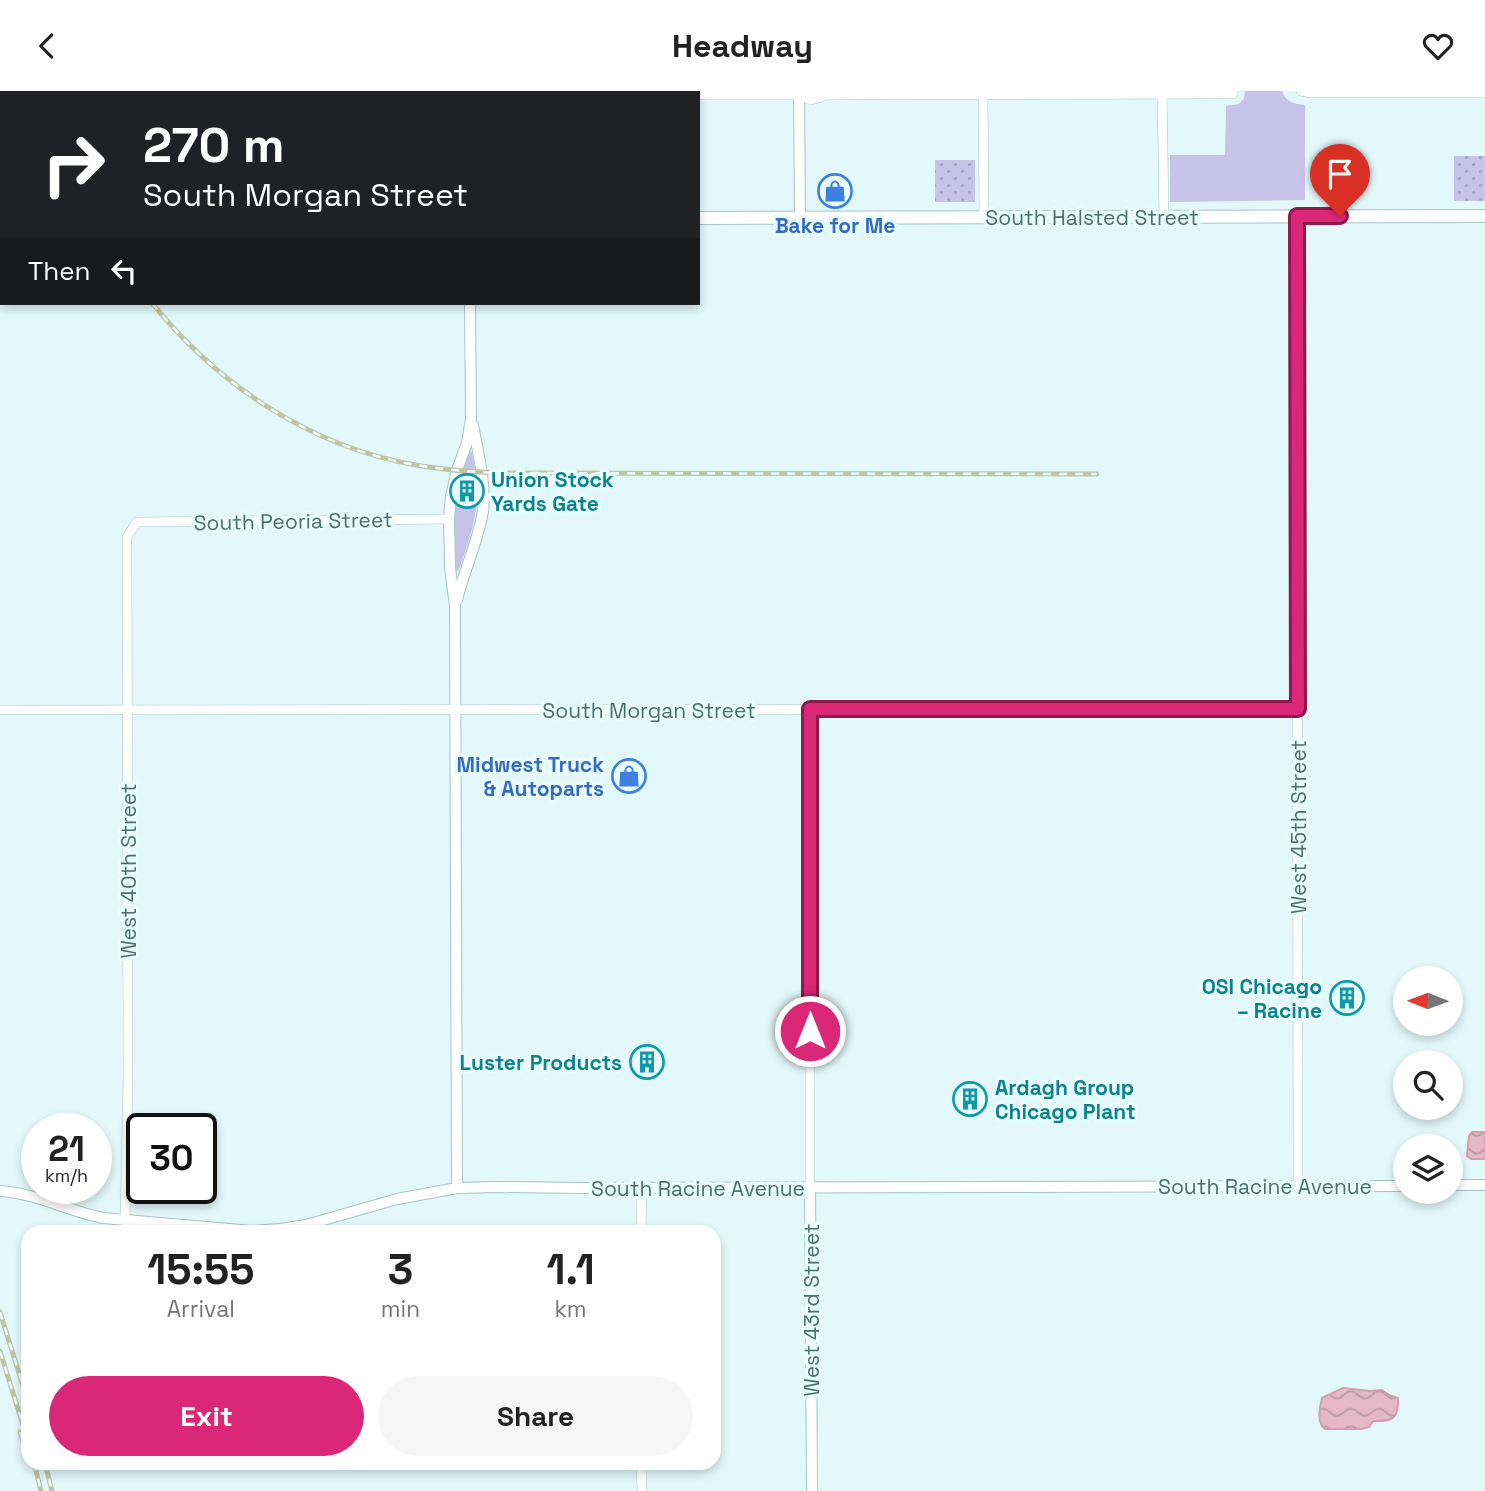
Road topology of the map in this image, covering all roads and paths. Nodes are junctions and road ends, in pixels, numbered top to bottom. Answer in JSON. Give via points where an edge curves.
{"nodes":[{"id":1,"x":1301,"y":91,"type":"edge"},
{"id":2,"x":805,"y":92,"type":"edge"},
{"id":3,"x":983,"y":93,"type":"edge"},
{"id":4,"x":1162,"y":93,"type":"edge"},
{"id":5,"x":1485,"y":93,"type":"edge"},
{"id":6,"x":1233,"y":94,"type":"dead end"},
{"id":7,"x":700,"y":95,"type":"edge"},
{"id":8,"x":1297,"y":216,"type":"junction"},
{"id":9,"x":1485,"y":216,"type":"edge"},
{"id":10,"x":800,"y":217,"type":"junction"},
{"id":11,"x":984,"y":217,"type":"junction"},
{"id":12,"x":1164,"y":217,"type":"junction"},
{"id":13,"x":700,"y":218,"type":"edge"},
{"id":14,"x":470,"y":305,"type":"edge"},
{"id":15,"x":471,"y":418,"type":"junction"},
{"id":16,"x":449,"y":519,"type":"junction"},
{"id":17,"x":136,"y":522,"type":"joint"},
{"id":18,"x":455,"y":606,"type":"junction"},
{"id":19,"x":810,"y":709,"type":"junction"},
{"id":20,"x":1298,"y":709,"type":"junction"},
{"id":21,"x":0,"y":710,"type":"edge"},
{"id":22,"x":128,"y":710,"type":"junction"},
{"id":23,"x":455,"y":711,"type":"junction"},
{"id":24,"x":1463,"y":1185,"type":"edge"},
{"id":25,"x":1485,"y":1185,"type":"edge"},
{"id":26,"x":1297,"y":1186,"type":"junction"},
{"id":27,"x":1393,"y":1186,"type":"edge"},
{"id":28,"x":810,"y":1187,"type":"junction"},
{"id":29,"x":457,"y":1188,"type":"junction"},
{"id":30,"x":642,"y":1188,"type":"junction"},
{"id":31,"x":0,"y":1191,"type":"edge"},
{"id":32,"x":125,"y":1221,"type":"junction"},
{"id":33,"x":176,"y":1225,"type":"edge"},
{"id":34,"x":306,"y":1225,"type":"edge"},
{"id":35,"x":641,"y":1225,"type":"edge"},
{"id":36,"x":641,"y":1470,"type":"edge"},
{"id":37,"x":642,"y":1491,"type":"edge"},
{"id":38,"x":812,"y":1491,"type":"edge"}],
"edges":[{"from":1,"to":5,"type":"street"},
{"from":2,"to":3,"type":"street","via":[[811,100],[829,95]]},
{"from":2,"to":7,"type":"street"},
{"from":2,"to":10,"type":"street"},
{"from":3,"to":4,"type":"street"},
{"from":3,"to":11,"type":"street"},
{"from":4,"to":6,"type":"street"},
{"from":4,"to":12,"type":"street"},
{"from":8,"to":9,"type":"main road","name":"South Halsted Street"},
{"from":8,"to":12,"type":"main road","name":"South Halsted Street"},
{"from":8,"to":20,"type":"street","name":"West 45th Street"},
{"from":10,"to":11,"type":"main road","name":"South Halsted Street"},
{"from":10,"to":13,"type":"main road","name":"South Halsted Street"},
{"from":11,"to":12,"type":"main road","name":"South Halsted Street"},
{"from":14,"to":15,"type":"street"},
{"from":15,"to":16,"type":"street"},
{"from":15,"to":18,"type":"street","via":[[482,472],[483,511]]},
{"from":16,"to":17,"type":"street","name":"South Peoria Street"},
{"from":16,"to":18,"type":"street"},
{"from":17,"to":22,"type":"street","name":"West 40th Street","via":[[127,537]]},
{"from":18,"to":23,"type":"street"},
{"from":19,"to":20,"type":"street","name":"South Morgan Street"},
{"from":19,"to":23,"type":"street","name":"South Morgan Street"},
{"from":19,"to":28,"type":"street","name":"West 43rd Street"},
{"from":20,"to":26,"type":"street","name":"West 45th Street"},
{"from":21,"to":22,"type":"street","name":"South Morgan Street"},
{"from":22,"to":23,"type":"street","name":"South Morgan Street"},
{"from":22,"to":32,"type":"street","name":"West 40th Street"},
{"from":23,"to":29,"type":"street"},
{"from":24,"to":25,"type":"street"},
{"from":26,"to":27,"type":"street","name":"South Racine Avenue"},
{"from":26,"to":28,"type":"street","name":"South Racine Avenue"},
{"from":28,"to":30,"type":"street","name":"South Racine Avenue"},
{"from":28,"to":38,"type":"street","name":"West 43rd Street"},
{"from":29,"to":30,"type":"street","name":"South Racine Avenue"},
{"from":29,"to":34,"type":"street","name":"South Racine Avenue","via":[[397,1199]]},
{"from":30,"to":35,"type":"street"},
{"from":31,"to":32,"type":"street","name":"South Racine Avenue","via":[[19,1192],[85,1215]]},
{"from":32,"to":33,"type":"street","name":"South Racine Avenue"},
{"from":36,"to":37,"type":"street"}]}
